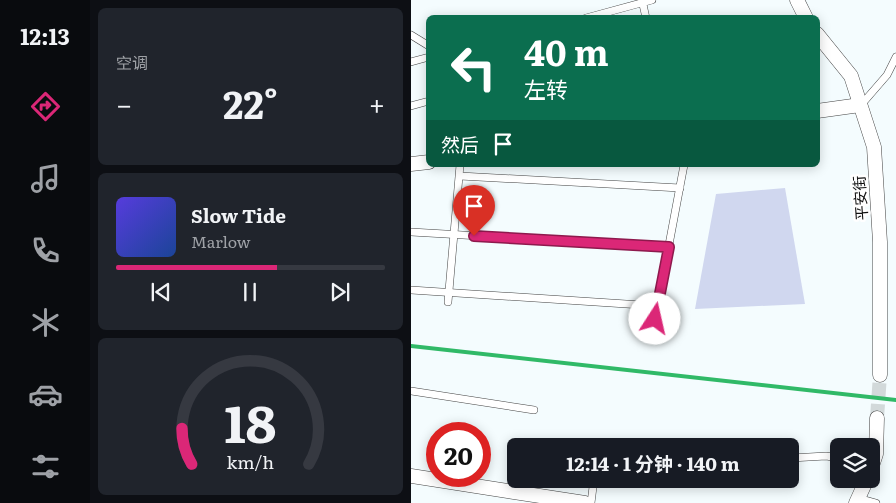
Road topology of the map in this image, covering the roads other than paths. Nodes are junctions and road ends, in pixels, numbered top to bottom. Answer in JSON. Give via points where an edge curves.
{"nodes":[{"id":1,"x":652,"y":0,"type":"edge"},
{"id":2,"x":797,"y":0,"type":"edge"},
{"id":3,"x":642,"y":2,"type":"edge"},
{"id":4,"x":596,"y":15,"type":"edge"},
{"id":5,"x":644,"y":15,"type":"edge"},
{"id":6,"x":804,"y":15,"type":"edge"},
{"id":7,"x":411,"y":36,"type":"edge"},
{"id":8,"x":820,"y":38,"type":"edge"},
{"id":9,"x":426,"y":44,"type":"edge"},
{"id":10,"x":896,"y":57,"type":"edge"},
{"id":11,"x":426,"y":58,"type":"edge"},
{"id":12,"x":411,"y":62,"type":"edge"},
{"id":13,"x":426,"y":102,"type":"edge"},
{"id":14,"x":860,"y":105,"type":"junction"},
{"id":15,"x":411,"y":106,"type":"edge"},
{"id":16,"x":820,"y":111,"type":"edge"},
{"id":17,"x":426,"y":162,"type":"edge"},
{"id":18,"x":411,"y":164,"type":"edge"},
{"id":19,"x":460,"y":167,"type":"edge"},
{"id":20,"x":684,"y":167,"type":"edge"},
{"id":21,"x":460,"y":176,"type":"junction"},
{"id":22,"x":680,"y":188,"type":"junction"},
{"id":23,"x":411,"y":232,"type":"edge"},
{"id":24,"x":455,"y":235,"type":"junction"},
{"id":25,"x":669,"y":247,"type":"junction"},
{"id":26,"x":411,"y":290,"type":"edge"},
{"id":27,"x":449,"y":292,"type":"junction"},
{"id":28,"x":448,"y":302,"type":"dead end"},
{"id":29,"x":657,"y":306,"type":"junction"},
{"id":30,"x":655,"y":319,"type":"dead end"},
{"id":31,"x":880,"y":375,"type":"tunnel mouth"},
{"id":32,"x":411,"y":391,"type":"edge"},
{"id":33,"x":534,"y":410,"type":"dead end"},
{"id":34,"x":877,"y":418,"type":"tunnel mouth"},
{"id":35,"x":876,"y":438,"type":"edge"},
{"id":36,"x":830,"y":457,"type":"edge"},
{"id":37,"x":799,"y":458,"type":"edge"},
{"id":38,"x":411,"y":476,"type":"edge"},
{"id":39,"x":593,"y":488,"type":"edge"},
{"id":40,"x":863,"y":488,"type":"edge"},
{"id":41,"x":857,"y":500,"type":"edge"},
{"id":42,"x":585,"y":503,"type":"edge"},
{"id":43,"x":591,"y":503,"type":"edge"},
{"id":44,"x":876,"y":503,"type":"edge"}],
"edges":[{"from":1,"to":3,"type":"lane"},
{"from":2,"to":6,"type":"street"},
{"from":3,"to":4,"type":"lane"},
{"from":3,"to":5,"type":"lane"},
{"from":7,"to":9,"type":"lane"},
{"from":8,"to":14,"type":"street","name":"平安街","via":[[851,76]]},
{"from":10,"to":14,"type":"lane","via":[[887,75]]},
{"from":11,"to":12,"type":"lane"},
{"from":13,"to":15,"type":"lane"},
{"from":14,"to":16,"type":"street"},
{"from":14,"to":31,"type":"street","name":"平安街","via":[[873,147],[880,232]]},
{"from":17,"to":18,"type":"street"},
{"from":19,"to":21,"type":"lane"},
{"from":20,"to":22,"type":"lane"},
{"from":21,"to":22,"type":"lane"},
{"from":21,"to":24,"type":"lane"},
{"from":22,"to":25,"type":"lane"},
{"from":23,"to":24,"type":"lane"},
{"from":24,"to":25,"type":"lane"},
{"from":24,"to":27,"type":"lane"},
{"from":25,"to":29,"type":"lane"},
{"from":26,"to":27,"type":"lane"},
{"from":27,"to":28,"type":"lane"},
{"from":27,"to":29,"type":"lane"},
{"from":29,"to":30,"type":"lane"},
{"from":32,"to":33,"type":"lane"},
{"from":34,"to":35,"type":"street"},
{"from":36,"to":37,"type":"lane"},
{"from":38,"to":42,"type":"street"},
{"from":39,"to":43,"type":"lane"},
{"from":40,"to":41,"type":"street"},
{"from":41,"to":44,"type":"lane"}]}
